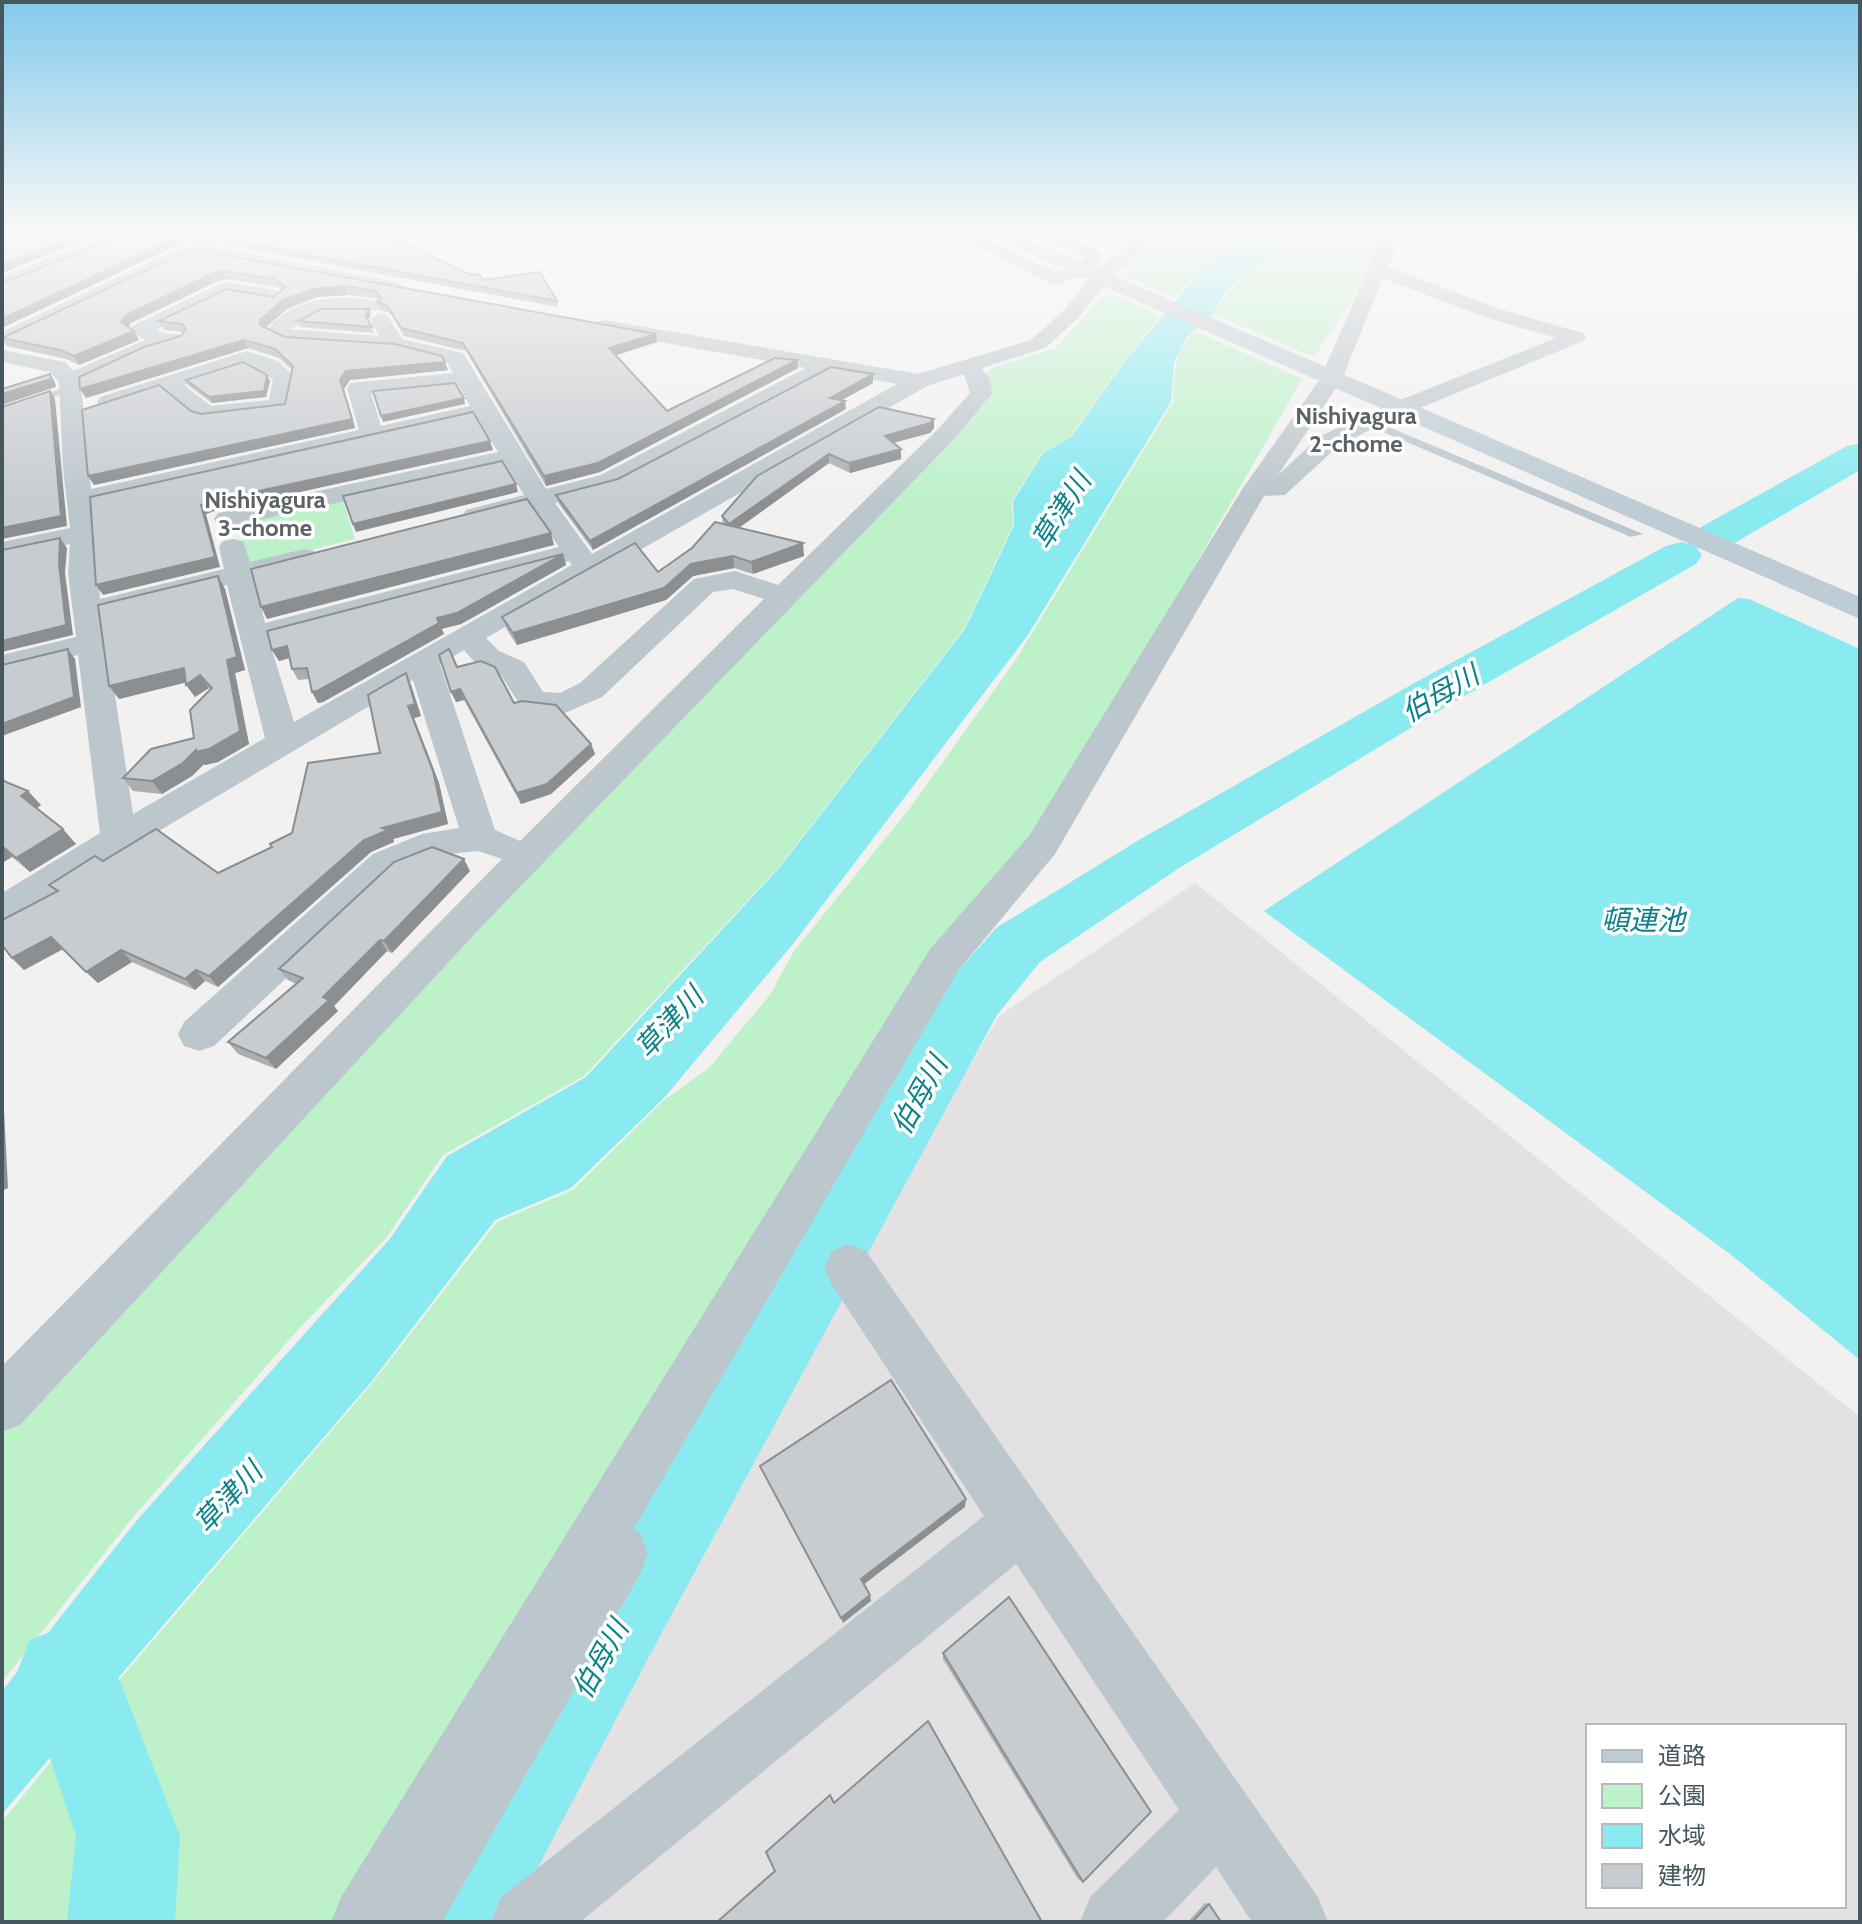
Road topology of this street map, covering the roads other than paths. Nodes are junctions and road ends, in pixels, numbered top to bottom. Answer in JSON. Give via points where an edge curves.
{"nodes":[{"id":1,"x":34,"y":323,"type":"edge"},
{"id":2,"x":154,"y":323,"type":"edge"},
{"id":3,"x":283,"y":323,"type":"edge"},
{"id":4,"x":381,"y":323,"type":"edge"},
{"id":5,"x":587,"y":323,"type":"edge"},
{"id":6,"x":1061,"y":323,"type":"edge"},
{"id":7,"x":1205,"y":323,"type":"edge"},
{"id":8,"x":1356,"y":323,"type":"edge"},
{"id":9,"x":1526,"y":323,"type":"edge"},
{"id":10,"x":2,"y":339,"type":"edge"},
{"id":11,"x":394,"y":343,"type":"junction"},
{"id":12,"x":2,"y":356,"type":"edge"},
{"id":13,"x":826,"y":366,"type":"junction"},
{"id":14,"x":969,"y":366,"type":"junction"},
{"id":15,"x":465,"y":379,"type":"junction"},
{"id":16,"x":1331,"y":379,"type":"junction"},
{"id":17,"x":919,"y":381,"type":"junction"},
{"id":18,"x":167,"y":383,"type":"dead end"},
{"id":19,"x":70,"y":385,"type":"junction"},
{"id":20,"x":484,"y":410,"type":"junction"},
{"id":21,"x":2,"y":412,"type":"edge"},
{"id":22,"x":70,"y":414,"type":"junction"},
{"id":23,"x":1368,"y":422,"type":"junction"},
{"id":24,"x":372,"y":434,"type":"junction"},
{"id":25,"x":511,"y":457,"type":"junction"},
{"id":26,"x":211,"y":470,"type":"junction"},
{"id":27,"x":1266,"y":489,"type":"junction"},
{"id":28,"x":81,"y":499,"type":"junction"},
{"id":29,"x":539,"y":499,"type":"junction"},
{"id":30,"x":227,"y":519,"type":"junction"},
{"id":31,"x":451,"y":522,"type":"edge"},
{"id":32,"x":84,"y":533,"type":"junction"},
{"id":33,"x":1636,"y":534,"type":"dead end"},
{"id":34,"x":2,"y":550,"type":"edge"},
{"id":35,"x":330,"y":551,"type":"edge"},
{"id":36,"x":581,"y":560,"type":"junction"},
{"id":37,"x":239,"y":573,"type":"junction"},
{"id":38,"x":783,"y":596,"type":"junction"},
{"id":39,"x":1860,"y":609,"type":"edge"},
{"id":40,"x":91,"y":626,"type":"junction"},
{"id":41,"x":253,"y":635,"type":"junction"},
{"id":42,"x":468,"y":637,"type":"junction"},
{"id":43,"x":423,"y":661,"type":"junction"},
{"id":44,"x":2,"y":664,"type":"edge"},
{"id":45,"x":283,"y":743,"type":"junction"},
{"id":46,"x":119,"y":838,"type":"junction"},
{"id":47,"x":480,"y":838,"type":"junction"},
{"id":48,"x":1052,"y":845,"type":"junction"},
{"id":49,"x":528,"y":856,"type":"junction"},
{"id":50,"x":2,"y":911,"type":"edge"},
{"id":51,"x":199,"y":1034,"type":"dead end"},
{"id":52,"x":849,"y":1268,"type":"dead end"},
{"id":53,"x":2,"y":1405,"type":"edge"},
{"id":54,"x":1022,"y":1522,"type":"junction"},
{"id":55,"x":1221,"y":1815,"type":"junction"},
{"id":56,"x":366,"y":1922,"type":"edge"},
{"id":57,"x":404,"y":1922,"type":"edge"},
{"id":58,"x":526,"y":1922,"type":"edge"},
{"id":59,"x":1115,"y":1922,"type":"edge"},
{"id":60,"x":1293,"y":1922,"type":"edge"}],
"edges":[{"from":1,"to":10,"type":"street"},
{"from":2,"to":19,"type":"street","via":[[139,330],[173,339],[140,348]]},
{"from":3,"to":11,"type":"street","via":[[276,331],[295,338]]},
{"from":4,"to":11,"type":"street"},
{"from":5,"to":13,"type":"street"},
{"from":6,"to":14,"type":"street","via":[[1038,344]]},
{"from":7,"to":16,"type":"street"},
{"from":8,"to":16,"type":"street"},
{"from":9,"to":23,"type":"street","via":[[1576,337]]},
{"from":11,"to":15,"type":"street","via":[[455,358]]},
{"from":12,"to":19,"type":"street","via":[[57,367]]},
{"from":13,"to":17,"type":"street"},
{"from":13,"to":29,"type":"street","via":[[645,464],[610,480]]},
{"from":14,"to":17,"type":"street"},
{"from":14,"to":38,"type":"street","via":[[981,389],[976,400]]},
{"from":15,"to":20,"type":"street"},
{"from":15,"to":24,"type":"street","via":[[358,388]]},
{"from":16,"to":27,"type":"street"},
{"from":16,"to":39,"type":"street"},
{"from":17,"to":36,"type":"street"},
{"from":18,"to":22,"type":"street"},
{"from":19,"to":21,"type":"lane"},
{"from":19,"to":22,"type":"street"},
{"from":20,"to":24,"type":"street"},
{"from":20,"to":25,"type":"street"},
{"from":22,"to":28,"type":"street"},
{"from":23,"to":27,"type":"street","via":[[1328,442]]},
{"from":23,"to":33,"type":"lane"},
{"from":24,"to":26,"type":"street"},
{"from":25,"to":29,"type":"street"},
{"from":25,"to":30,"type":"street"},
{"from":26,"to":28,"type":"street"},
{"from":26,"to":30,"type":"street"},
{"from":27,"to":48,"type":"street"},
{"from":28,"to":32,"type":"street"},
{"from":29,"to":31,"type":"street"},
{"from":29,"to":36,"type":"street"},
{"from":30,"to":37,"type":"street"},
{"from":32,"to":34,"type":"street"},
{"from":32,"to":40,"type":"street","via":[[82,573]]},
{"from":35,"to":37,"type":"street"},
{"from":36,"to":41,"type":"street"},
{"from":36,"to":42,"type":"street"},
{"from":37,"to":40,"type":"street"},
{"from":37,"to":41,"type":"street"},
{"from":38,"to":42,"type":"street","via":[[735,580],[704,585],[591,690],[565,703],[533,701],[513,669],[488,658]]},
{"from":38,"to":49,"type":"street"},
{"from":40,"to":44,"type":"street"},
{"from":40,"to":46,"type":"street"},
{"from":41,"to":45,"type":"street"},
{"from":42,"to":43,"type":"street"},
{"from":43,"to":45,"type":"street"},
{"from":43,"to":47,"type":"street"},
{"from":45,"to":46,"type":"street"},
{"from":46,"to":50,"type":"street"},
{"from":47,"to":49,"type":"street"},
{"from":47,"to":51,"type":"street","via":[[435,843],[386,863]]},
{"from":48,"to":56,"type":"street","via":[[944,960]]},
{"from":48,"to":57,"type":"street","via":[[962,964]]},
{"from":49,"to":53,"type":"street","via":[[236,1154]]},
{"from":52,"to":54,"type":"street"},
{"from":54,"to":55,"type":"street"},
{"from":54,"to":58,"type":"street"},
{"from":55,"to":59,"type":"street"},
{"from":55,"to":60,"type":"street"}]}
